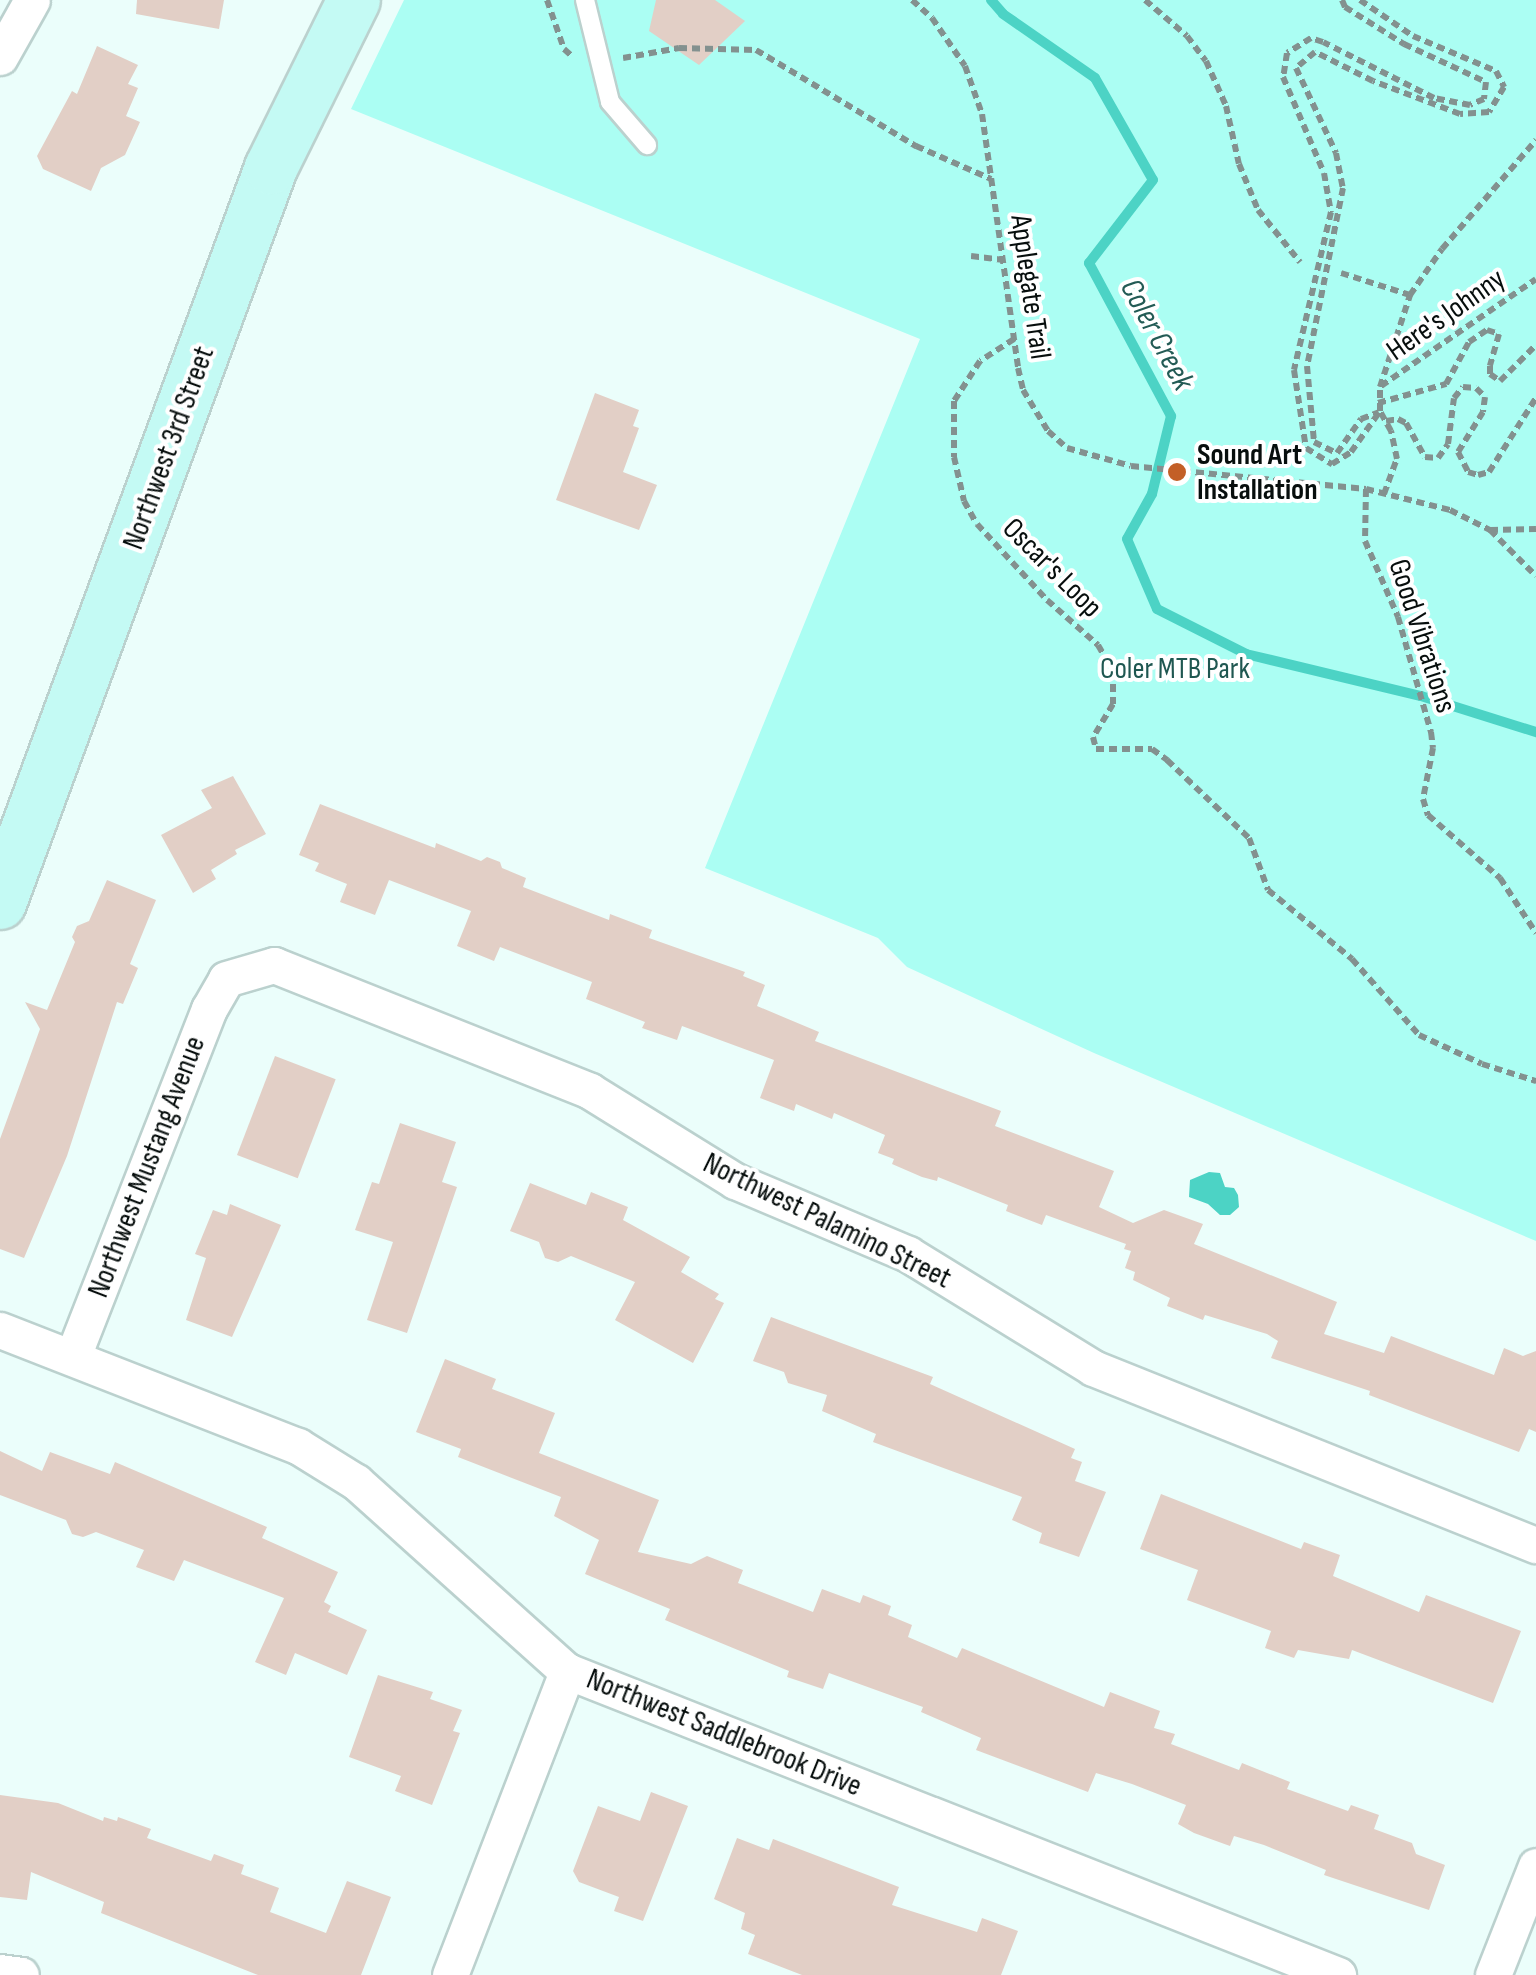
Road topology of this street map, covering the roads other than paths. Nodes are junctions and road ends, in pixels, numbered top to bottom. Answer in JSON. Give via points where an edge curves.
{"nodes":[{"id":1,"x":32,"y":0,"type":"edge"},
{"id":2,"x":354,"y":0,"type":"edge"},
{"id":3,"x":585,"y":0,"type":"edge"},
{"id":4,"x":0,"y":57,"type":"edge"},
{"id":5,"x":647,"y":145,"type":"dead end"},
{"id":6,"x":0,"y":903,"type":"edge"},
{"id":7,"x":226,"y":979,"type":"joint"},
{"id":8,"x":0,"y":1330,"type":"edge"},
{"id":9,"x":73,"y":1356,"type":"junction"},
{"id":10,"x":1536,"y":1545,"type":"edge"},
{"id":11,"x":567,"y":1671,"type":"junction"},
{"id":12,"x":1536,"y":1866,"type":"edge"},
{"id":13,"x":0,"y":1972,"type":"edge"},
{"id":14,"x":20,"y":1975,"type":"edge"},
{"id":15,"x":450,"y":1975,"type":"edge"},
{"id":16,"x":1338,"y":1975,"type":"edge"},
{"id":17,"x":1493,"y":1975,"type":"edge"}],
"edges":[{"from":1,"to":4,"type":"street"},
{"from":2,"to":6,"type":"street","name":"Northwest 3rd Street","via":[[271,168]]},
{"from":3,"to":5,"type":"lane","via":[[610,102]]},
{"from":7,"to":9,"type":"street","name":"Northwest Mustang Avenue"},
{"from":7,"to":10,"type":"street","name":"Northwest Palamino Street","via":[[274,965],[590,1091],[736,1181],[908,1254],[1093,1368]]},
{"from":8,"to":9,"type":"street","name":"Northwest Saddlebrook Drive"},
{"from":9,"to":11,"type":"street","name":"Northwest Saddlebrook Drive","via":[[298,1446],[356,1482]]},
{"from":11,"to":15,"type":"street"},
{"from":11,"to":16,"type":"street","name":"Northwest Saddlebrook Drive"},
{"from":12,"to":17,"type":"street"},
{"from":13,"to":14,"type":"street"}]}
